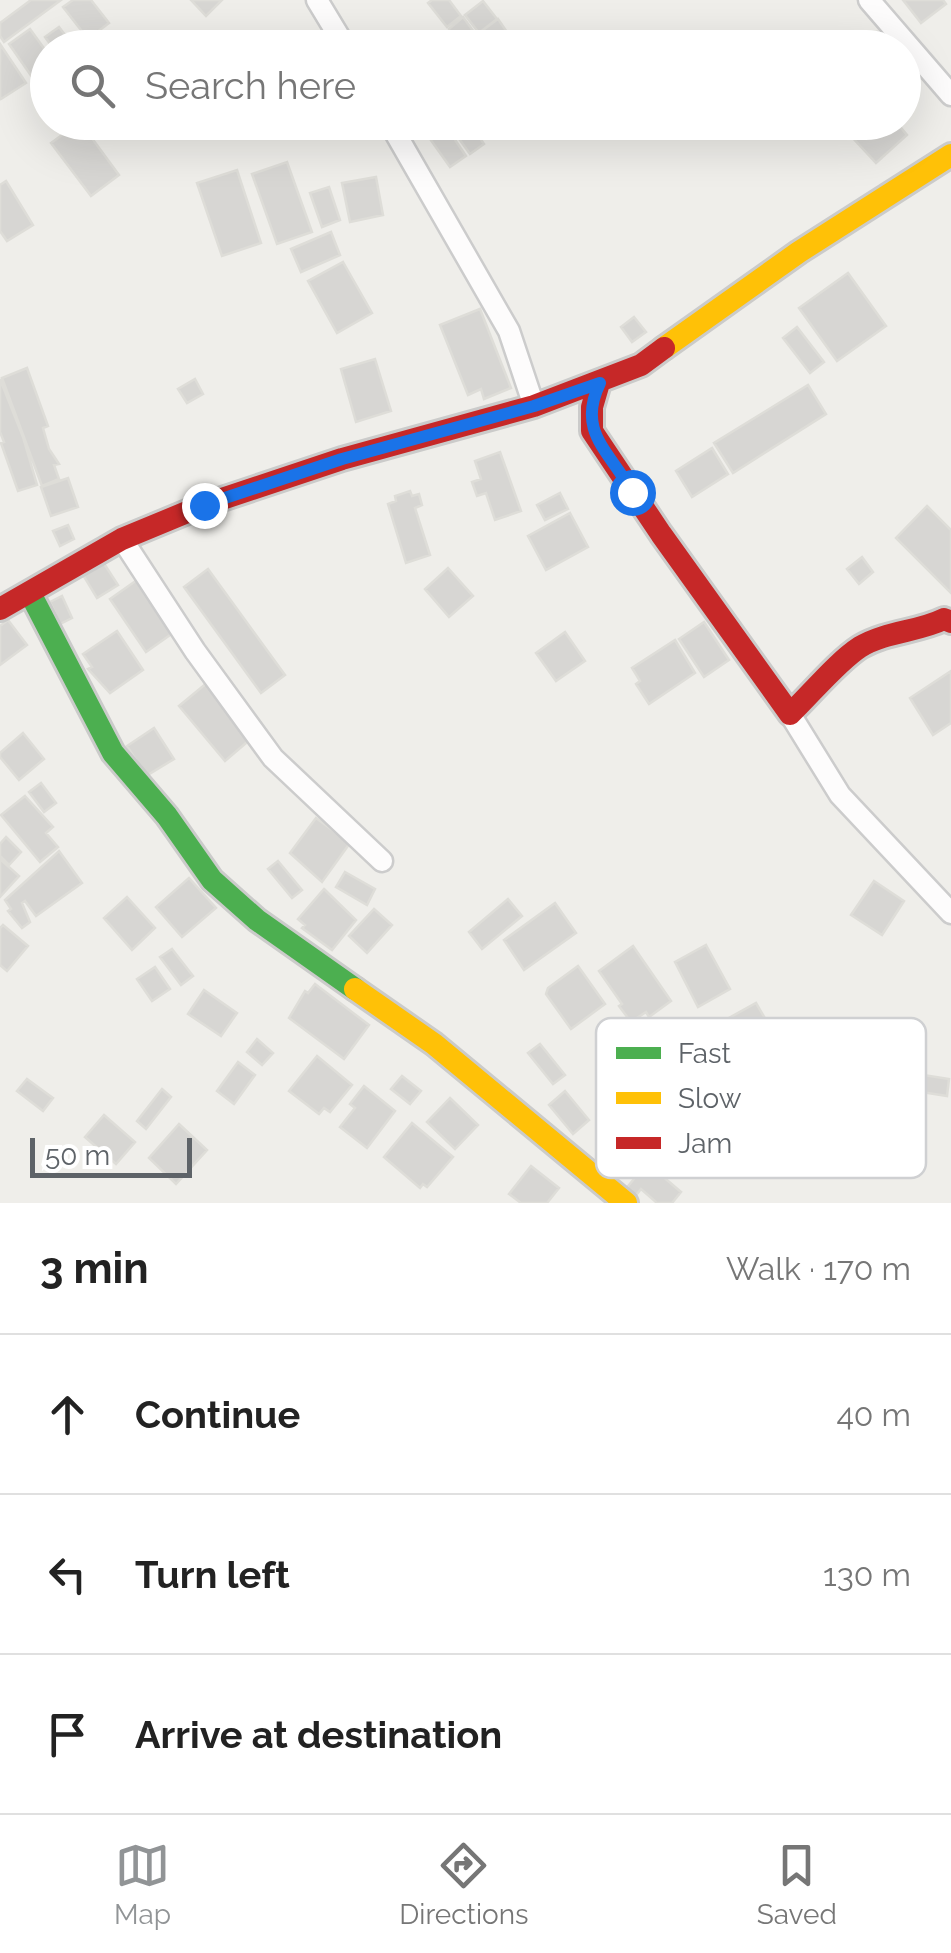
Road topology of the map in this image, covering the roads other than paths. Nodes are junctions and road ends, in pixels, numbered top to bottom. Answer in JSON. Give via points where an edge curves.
{"nodes":[{"id":1,"x":317,"y":0,"type":"edge"},
{"id":2,"x":869,"y":0,"type":"edge"},
{"id":3,"x":335,"y":30,"type":"edge"},
{"id":4,"x":895,"y":30,"type":"edge"},
{"id":5,"x":921,"y":61,"type":"edge"},
{"id":6,"x":951,"y":96,"type":"edge"},
{"id":7,"x":399,"y":140,"type":"edge"},
{"id":8,"x":951,"y":155,"type":"edge"},
{"id":9,"x":600,"y":383,"type":"junction"},
{"id":10,"x":534,"y":406,"type":"junction"},
{"id":11,"x":122,"y":539,"type":"junction"},
{"id":12,"x":30,"y":593,"type":"junction"},
{"id":13,"x":0,"y":610,"type":"edge"},
{"id":14,"x":951,"y":622,"type":"edge"},
{"id":15,"x":790,"y":714,"type":"junction"},
{"id":16,"x":382,"y":861,"type":"dead end"},
{"id":17,"x":951,"y":913,"type":"edge"},
{"id":18,"x":626,"y":1203,"type":"edge"}],
"edges":[{"from":1,"to":3,"type":"street"},
{"from":2,"to":4,"type":"street"},
{"from":5,"to":6,"type":"street"},
{"from":7,"to":10,"type":"street","via":[[508,330]]},
{"from":8,"to":9,"type":"street","via":[[641,365]]},
{"from":9,"to":10,"type":"street"},
{"from":9,"to":15,"type":"street","via":[[592,398],[592,431]]},
{"from":10,"to":11,"type":"street","via":[[342,459]]},
{"from":11,"to":12,"type":"street"},
{"from":11,"to":16,"type":"street","via":[[273,758]]},
{"from":12,"to":13,"type":"street"},
{"from":12,"to":18,"type":"street","via":[[113,753],[212,880],[256,920],[434,1044]]},
{"from":14,"to":15,"type":"street","via":[[900,630],[859,648]]},
{"from":15,"to":17,"type":"street","via":[[840,796]]}]}
